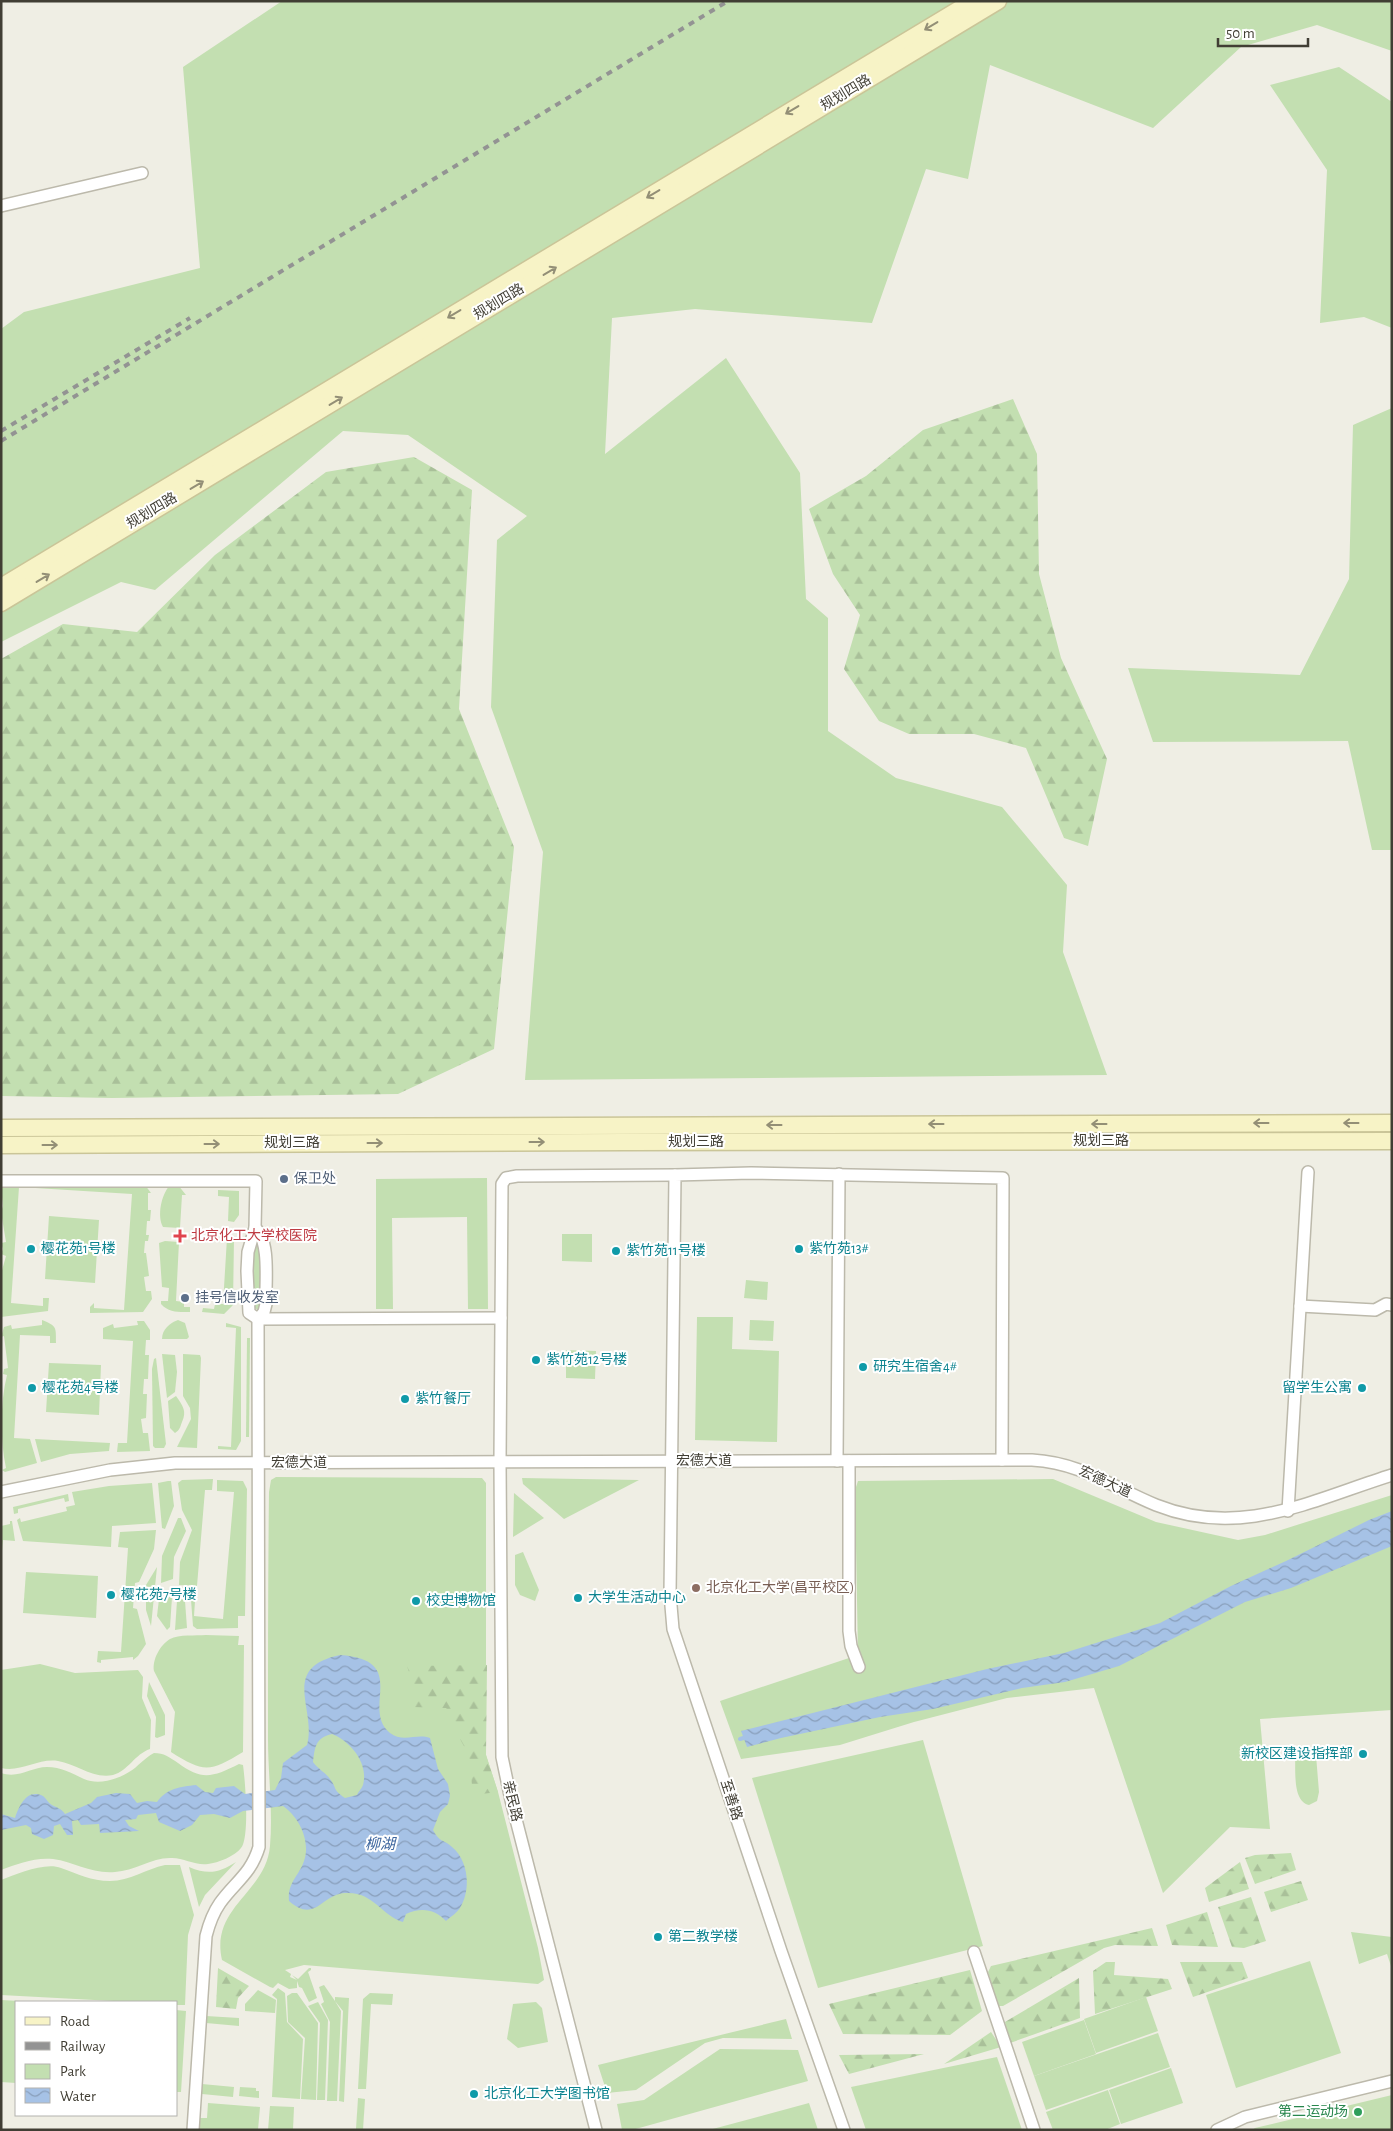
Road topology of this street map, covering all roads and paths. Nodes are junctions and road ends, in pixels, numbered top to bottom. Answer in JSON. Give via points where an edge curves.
{"nodes":[{"id":1,"x":973,"y":1,"type":"edge"},
{"id":2,"x":998,"y":1,"type":"edge"},
{"id":3,"x":142,"y":173,"type":"dead end"},
{"id":4,"x":1,"y":206,"type":"edge"},
{"id":5,"x":1,"y":587,"type":"edge"},
{"id":6,"x":1,"y":604,"type":"edge"},
{"id":7,"x":1392,"y":1123,"type":"edge"},
{"id":8,"x":1,"y":1128,"type":"edge"},
{"id":9,"x":673,"y":1133,"type":"junction"},
{"id":10,"x":1392,"y":1141,"type":"edge"},
{"id":11,"x":1,"y":1145,"type":"edge"},
{"id":12,"x":1308,"y":1172,"type":"dead end"},
{"id":13,"x":838,"y":1174,"type":"junction"},
{"id":14,"x":675,"y":1175,"type":"junction"},
{"id":15,"x":1,"y":1181,"type":"edge"},
{"id":16,"x":255,"y":1228,"type":"junction"},
{"id":17,"x":1392,"y":1305,"type":"edge"},
{"id":18,"x":1300,"y":1306,"type":"junction"},
{"id":19,"x":501,"y":1318,"type":"junction"},
{"id":20,"x":258,"y":1320,"type":"junction"},
{"id":21,"x":1002,"y":1460,"type":"junction"},
{"id":22,"x":837,"y":1461,"type":"junction"},
{"id":23,"x":849,"y":1461,"type":"junction"},
{"id":24,"x":500,"y":1462,"type":"junction"},
{"id":25,"x":671,"y":1462,"type":"junction"},
{"id":26,"x":257,"y":1463,"type":"junction"},
{"id":27,"x":1392,"y":1475,"type":"edge"},
{"id":28,"x":1,"y":1492,"type":"edge"},
{"id":29,"x":1288,"y":1511,"type":"junction"},
{"id":30,"x":859,"y":1667,"type":"dead end"},
{"id":31,"x":974,"y":1952,"type":"dead end"},
{"id":32,"x":1392,"y":2081,"type":"edge"},
{"id":33,"x":193,"y":2130,"type":"edge"},
{"id":34,"x":596,"y":2130,"type":"edge"},
{"id":35,"x":844,"y":2130,"type":"edge"},
{"id":36,"x":1034,"y":2130,"type":"edge"},
{"id":37,"x":1217,"y":2130,"type":"edge"}],
"edges":[{"from":1,"to":5,"type":"main road","name":"规划四路","one_way":true},
{"from":6,"to":2,"type":"main road","name":"规划四路","one_way":true},
{"from":3,"to":4,"type":"street"},
{"from":7,"to":9,"type":"main road","name":"规划三路","one_way":true},
{"from":8,"to":9,"type":"main road","name":"规划三路"},
{"from":9,"to":10,"type":"main road","name":"规划三路"},
{"from":11,"to":9,"type":"main road","name":"规划三路","one_way":true},
{"from":12,"to":18,"type":"street"},
{"from":13,"to":14,"type":"street"},
{"from":13,"to":21,"type":"street","via":[[1004,1178]]},
{"from":13,"to":22,"type":"street"},
{"from":14,"to":19,"type":"street","name":"亲民路","via":[[506,1178],[502,1184]]},
{"from":14,"to":25,"type":"street","name":"至善路"},
{"from":15,"to":16,"type":"street","via":[[256,1181]]},
{"from":16,"to":20,"type":"street","via":[[248,1252],[247,1288],[249,1313]]},
{"from":16,"to":20,"type":"street","via":[[261,1233],[265,1249],[266,1304]]},
{"from":17,"to":18,"type":"street","via":[[1386,1304],[1375,1310]]},
{"from":18,"to":29,"type":"street"},
{"from":19,"to":20,"type":"street"},
{"from":19,"to":24,"type":"street","name":"亲民路"},
{"from":20,"to":26,"type":"street"},
{"from":21,"to":23,"type":"street","name":"宏德大道"},
{"from":21,"to":29,"type":"street","name":"宏德大道","via":[[1054,1461],[1090,1473],[1158,1506],[1188,1514],[1244,1519]]},
{"from":22,"to":23,"type":"street","name":"宏德大道"},
{"from":22,"to":25,"type":"street","name":"宏德大道"},
{"from":23,"to":30,"type":"street","via":[[849,1631]]},
{"from":24,"to":25,"type":"street","name":"宏德大道"},
{"from":24,"to":26,"type":"street","name":"宏德大道"},
{"from":24,"to":34,"type":"street","name":"亲民路","via":[[502,1757]]},
{"from":25,"to":35,"type":"street","name":"至善路","via":[[670,1594],[674,1629]]},
{"from":26,"to":28,"type":"street","name":"宏德大道","via":[[175,1463],[110,1470]]},
{"from":26,"to":33,"type":"street","via":[[258,1847],[253,1865],[212,1916],[206,1936]]},
{"from":27,"to":29,"type":"street","name":"宏德大道"},
{"from":31,"to":36,"type":"street"},
{"from":32,"to":37,"type":"street","via":[[1245,2117]]}]}
